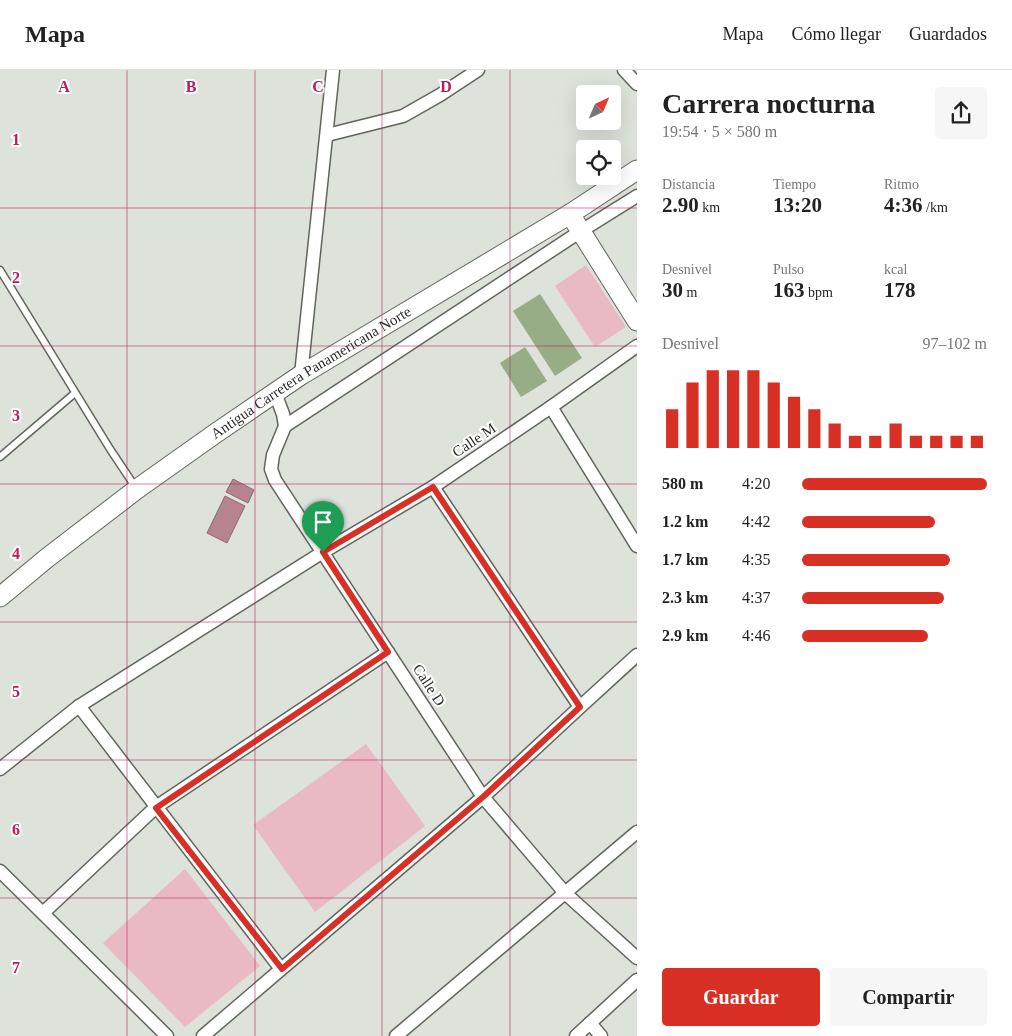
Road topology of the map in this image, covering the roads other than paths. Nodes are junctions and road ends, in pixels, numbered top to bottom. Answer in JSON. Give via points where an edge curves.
{"nodes":[{"id":1,"x":333,"y":70,"type":"edge"},
{"id":2,"x":478,"y":70,"type":"edge"},
{"id":3,"x":624,"y":70,"type":"edge"},
{"id":4,"x":637,"y":84,"type":"edge"},
{"id":5,"x":327,"y":135,"type":"junction"},
{"id":6,"x":637,"y":170,"type":"edge"},
{"id":7,"x":637,"y":196,"type":"edge"},
{"id":8,"x":570,"y":214,"type":"junction"},
{"id":9,"x":581,"y":231,"type":"junction"},
{"id":10,"x":0,"y":270,"type":"edge"},
{"id":11,"x":637,"y":321,"type":"edge"},
{"id":12,"x":637,"y":346,"type":"edge"},
{"id":13,"x":301,"y":376,"type":"junction"},
{"id":14,"x":75,"y":393,"type":"junction"},
{"id":15,"x":275,"y":393,"type":"junction"},
{"id":16,"x":552,"y":407,"type":"junction"},
{"id":17,"x":284,"y":426,"type":"junction"},
{"id":18,"x":0,"y":457,"type":"edge"},
{"id":19,"x":433,"y":487,"type":"junction"},
{"id":20,"x":137,"y":489,"type":"junction"},
{"id":21,"x":637,"y":546,"type":"edge"},
{"id":22,"x":323,"y":552,"type":"junction"},
{"id":23,"x":0,"y":598,"type":"edge"},
{"id":24,"x":388,"y":652,"type":"junction"},
{"id":25,"x":637,"y":655,"type":"edge"},
{"id":26,"x":79,"y":706,"type":"junction"},
{"id":27,"x":580,"y":707,"type":"junction"},
{"id":28,"x":0,"y":769,"type":"edge"},
{"id":29,"x":483,"y":797,"type":"junction"},
{"id":30,"x":156,"y":808,"type":"junction"},
{"id":31,"x":637,"y":832,"type":"edge"},
{"id":32,"x":0,"y":871,"type":"edge"},
{"id":33,"x":565,"y":893,"type":"junction"},
{"id":34,"x":43,"y":912,"type":"junction"},
{"id":35,"x":637,"y":958,"type":"edge"},
{"id":36,"x":282,"y":969,"type":"junction"},
{"id":37,"x":637,"y":980,"type":"edge"},
{"id":38,"x":590,"y":1023,"type":"junction"},
{"id":39,"x":167,"y":1036,"type":"edge"},
{"id":40,"x":202,"y":1036,"type":"edge"},
{"id":41,"x":396,"y":1036,"type":"edge"},
{"id":42,"x":576,"y":1036,"type":"edge"},
{"id":43,"x":601,"y":1036,"type":"edge"}],
"edges":[{"from":1,"to":5,"type":"street"},
{"from":2,"to":5,"type":"street","via":[[403,116]]},
{"from":3,"to":4,"type":"street"},
{"from":5,"to":13,"type":"street"},
{"from":6,"to":8,"type":"main road","name":"Antigua Carretera Panamericana Norte"},
{"from":7,"to":9,"type":"street"},
{"from":8,"to":9,"type":"main road"},
{"from":8,"to":13,"type":"main road","name":"Antigua Carretera Panamericana Norte"},
{"from":9,"to":11,"type":"main road"},
{"from":9,"to":17,"type":"street"},
{"from":10,"to":14,"type":"lane"},
{"from":12,"to":16,"type":"street","name":"Calle M"},
{"from":13,"to":15,"type":"main road","name":"Antigua Carretera Panamericana Norte"},
{"from":14,"to":18,"type":"lane"},
{"from":14,"to":20,"type":"lane"},
{"from":15,"to":17,"type":"street"},
{"from":15,"to":20,"type":"main road","name":"Antigua Carretera Panamericana Norte"},
{"from":16,"to":19,"type":"street","name":"Calle M"},
{"from":16,"to":21,"type":"street"},
{"from":17,"to":22,"type":"street","name":"Calle D","via":[[271,468],[275,480]]},
{"from":19,"to":22,"type":"street","name":"Calle M"},
{"from":19,"to":27,"type":"street"},
{"from":20,"to":23,"type":"main road","name":"Antigua Carretera Panamericana Norte"},
{"from":22,"to":24,"type":"street","name":"Calle D"},
{"from":22,"to":26,"type":"street","name":"Calle M"},
{"from":24,"to":29,"type":"street","name":"Calle D"},
{"from":24,"to":30,"type":"street"},
{"from":25,"to":27,"type":"street"},
{"from":26,"to":28,"type":"street","name":"Calle M"},
{"from":26,"to":30,"type":"street"},
{"from":27,"to":29,"type":"street"},
{"from":29,"to":33,"type":"street","name":"Calle D"},
{"from":29,"to":36,"type":"street"},
{"from":30,"to":34,"type":"street"},
{"from":30,"to":36,"type":"street"},
{"from":31,"to":33,"type":"street"},
{"from":32,"to":34,"type":"street"},
{"from":33,"to":35,"type":"street","name":"Calle D"},
{"from":33,"to":41,"type":"street"},
{"from":34,"to":39,"type":"street"},
{"from":36,"to":40,"type":"street"},
{"from":37,"to":38,"type":"street"},
{"from":38,"to":42,"type":"street"},
{"from":38,"to":43,"type":"street"}]}
